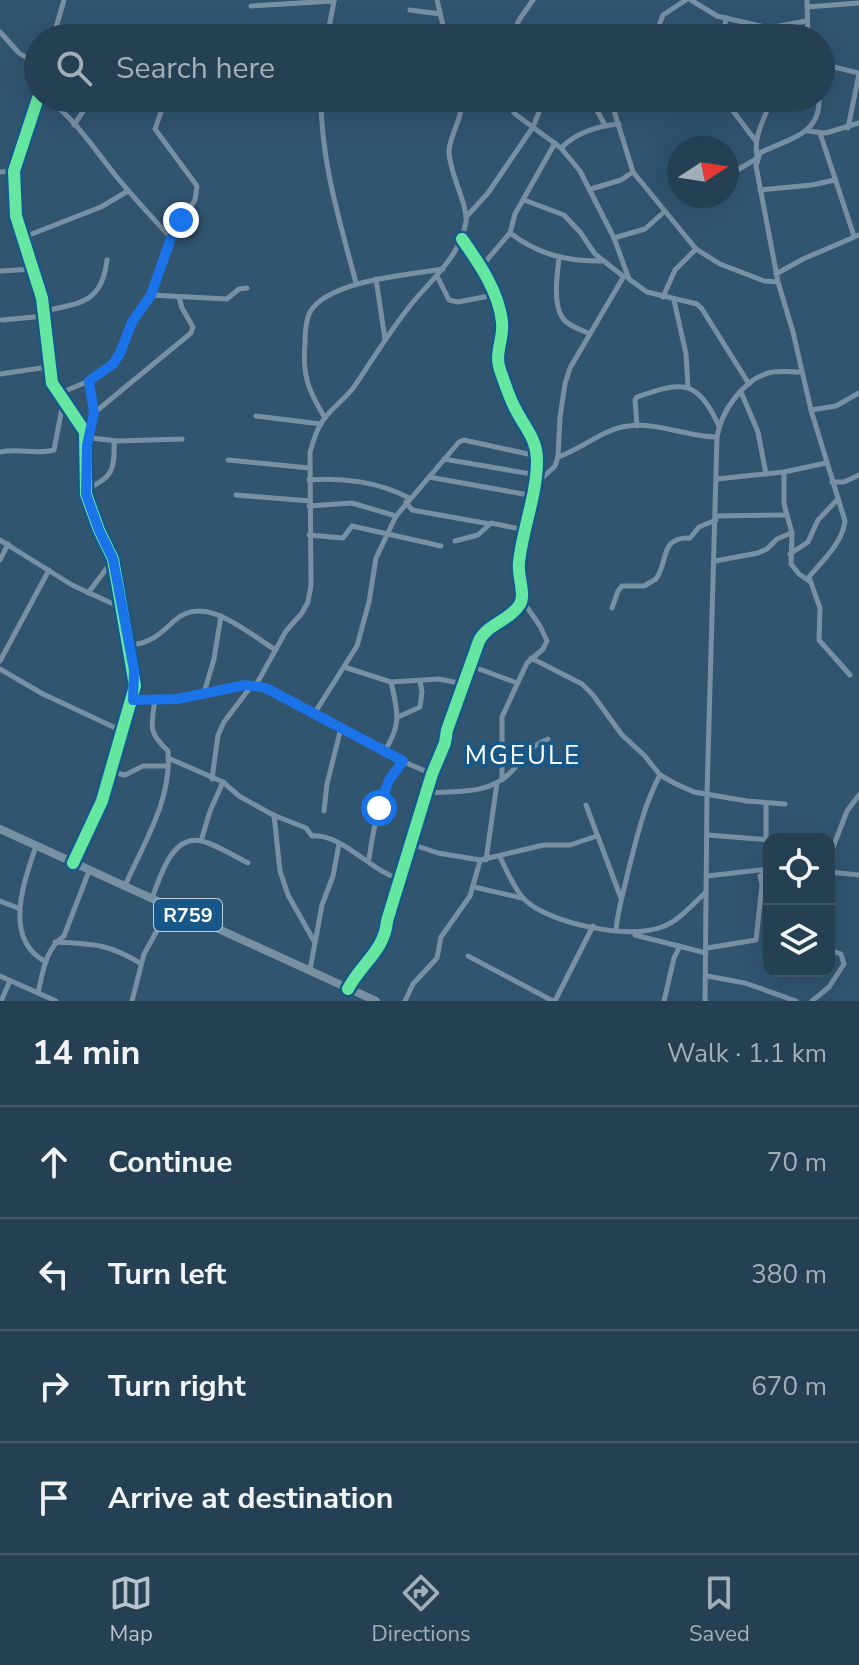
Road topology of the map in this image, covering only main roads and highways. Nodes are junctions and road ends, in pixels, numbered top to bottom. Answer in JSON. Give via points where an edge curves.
{"nodes":[{"id":1,"x":0,"y":829,"type":"edge"},
{"id":2,"x":370,"y":1000,"type":"edge"}],
"edges":[{"from":1,"to":2,"type":"main road","number":"R759"}]}
